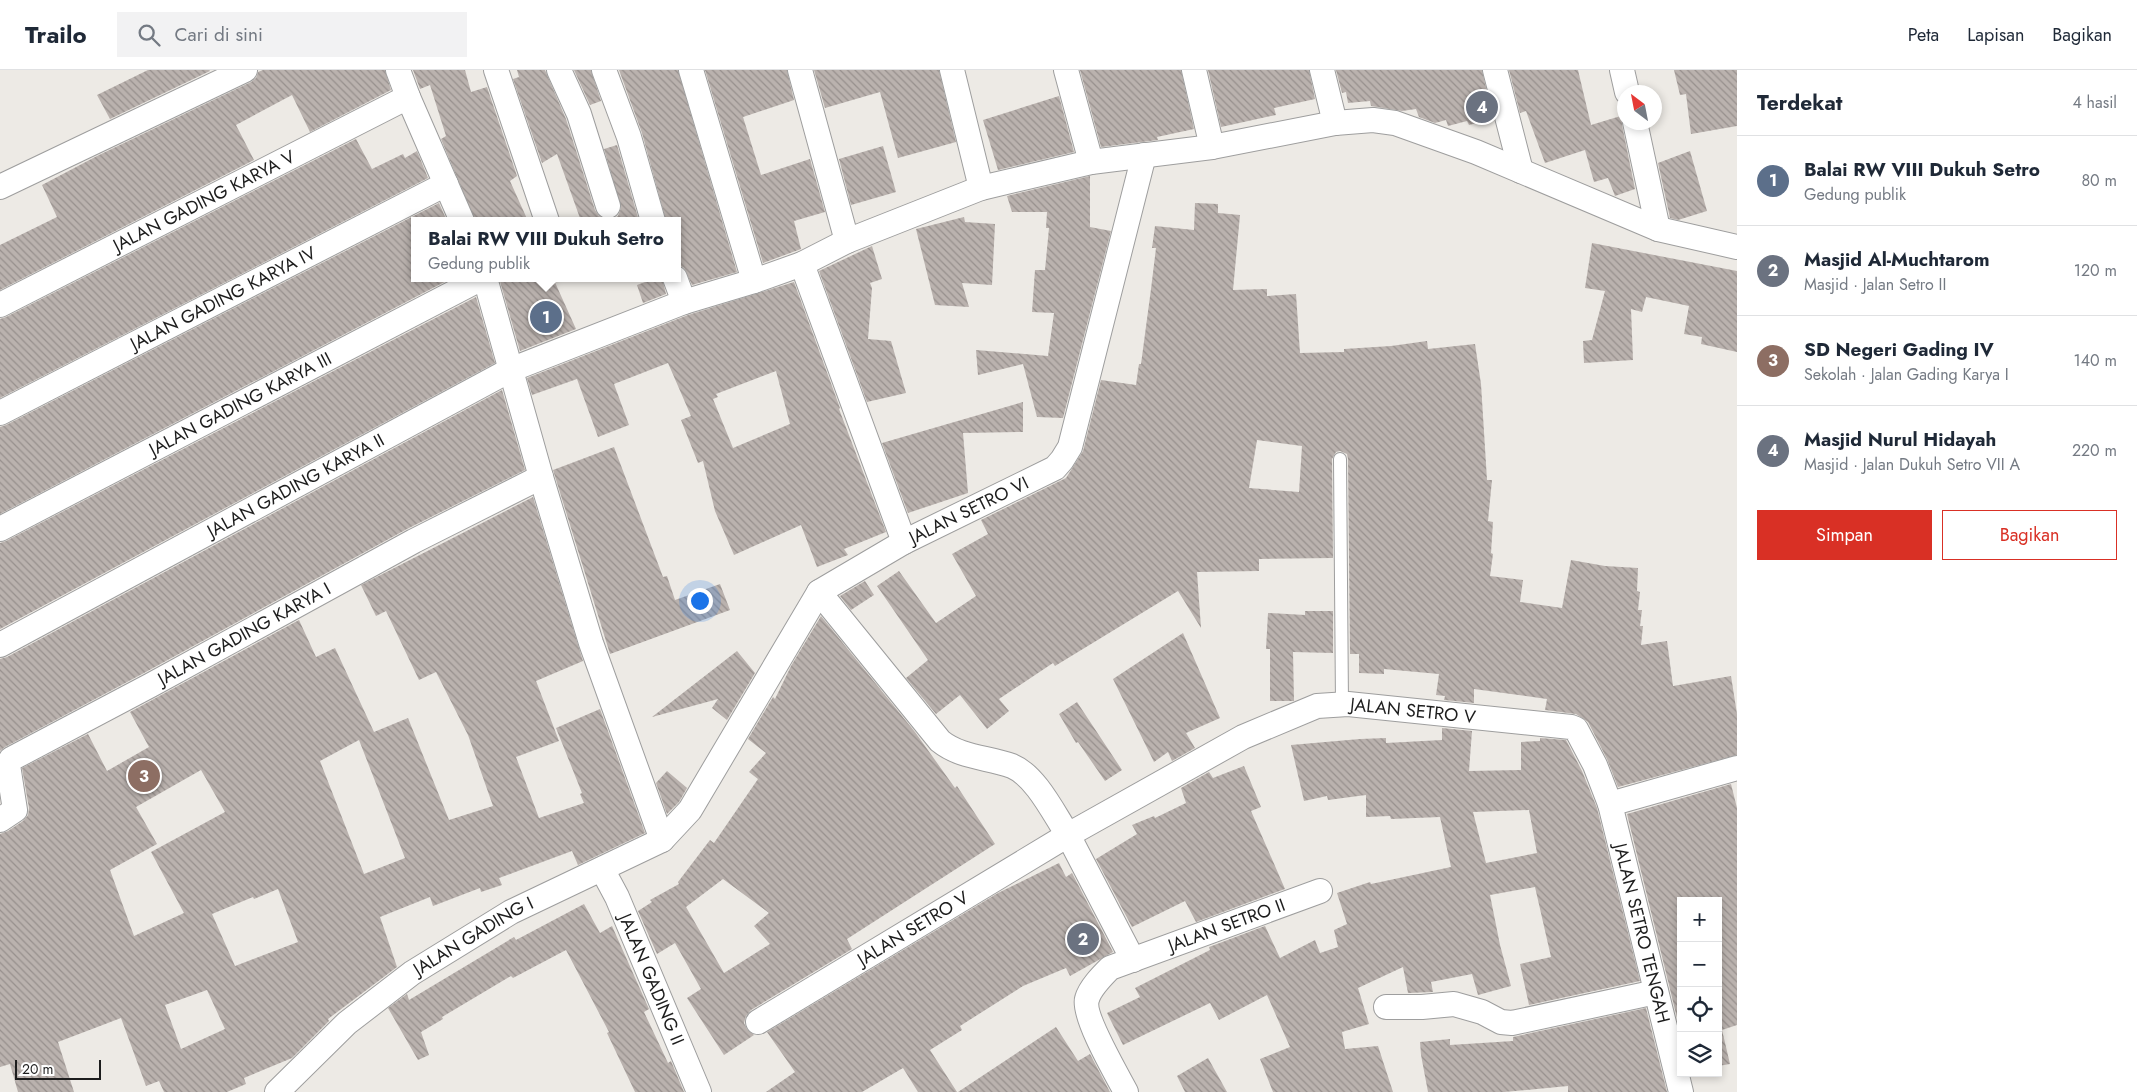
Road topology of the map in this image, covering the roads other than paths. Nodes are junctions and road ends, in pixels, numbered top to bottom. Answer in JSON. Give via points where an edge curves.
{"nodes":[{"id":1,"x":245,"y":70,"type":"edge"},
{"id":2,"x":398,"y":70,"type":"edge"},
{"id":3,"x":496,"y":70,"type":"edge"},
{"id":4,"x":559,"y":70,"type":"edge"},
{"id":5,"x":604,"y":70,"type":"edge"},
{"id":6,"x":691,"y":70,"type":"edge"},
{"id":7,"x":800,"y":70,"type":"edge"},
{"id":8,"x":952,"y":70,"type":"edge"},
{"id":9,"x":1066,"y":70,"type":"edge"},
{"id":10,"x":1194,"y":70,"type":"edge"},
{"id":11,"x":1322,"y":70,"type":"edge"},
{"id":12,"x":1495,"y":70,"type":"edge"},
{"id":13,"x":1622,"y":70,"type":"edge"},
{"id":14,"x":1625,"y":85,"type":"edge"},
{"id":15,"x":408,"y":98,"type":"junction"},
{"id":16,"x":1335,"y":123,"type":"junction"},
{"id":17,"x":1637,"y":130,"type":"edge"},
{"id":18,"x":1212,"y":147,"type":"junction"},
{"id":19,"x":1144,"y":154,"type":"junction"},
{"id":20,"x":1091,"y":162,"type":"junction"},
{"id":21,"x":1521,"y":170,"type":"junction"},
{"id":22,"x":446,"y":184,"type":"junction"},
{"id":23,"x":0,"y":188,"type":"edge"},
{"id":24,"x":981,"y":188,"type":"junction"},
{"id":25,"x":608,"y":206,"type":"dead end"},
{"id":26,"x":460,"y":217,"type":"edge"},
{"id":27,"x":546,"y":217,"type":"edge"},
{"id":28,"x":652,"y":217,"type":"edge"},
{"id":29,"x":1658,"y":229,"type":"junction"},
{"id":30,"x":846,"y":241,"type":"junction"},
{"id":31,"x":1737,"y":247,"type":"edge"},
{"id":32,"x":802,"y":264,"type":"junction"},
{"id":33,"x":754,"y":281,"type":"junction"},
{"id":34,"x":476,"y":282,"type":"edge"},
{"id":35,"x":485,"y":282,"type":"edge"},
{"id":36,"x":676,"y":282,"type":"edge"},
{"id":37,"x":684,"y":302,"type":"junction"},
{"id":38,"x":0,"y":305,"type":"edge"},
{"id":39,"x":510,"y":370,"type":"junction"},
{"id":40,"x":0,"y":412,"type":"edge"},
{"id":41,"x":1340,"y":458,"type":"dead end"},
{"id":42,"x":541,"y":477,"type":"junction"},
{"id":43,"x":0,"y":529,"type":"edge"},
{"id":44,"x":904,"y":542,"type":"junction"},
{"id":45,"x":819,"y":592,"type":"junction"},
{"id":46,"x":0,"y":645,"type":"edge"},
{"id":47,"x":1342,"y":704,"type":"junction"},
{"id":48,"x":1737,"y":768,"type":"edge"},
{"id":49,"x":1610,"y":804,"type":"junction"},
{"id":50,"x":690,"y":810,"type":"joint"},
{"id":51,"x":0,"y":820,"type":"edge"},
{"id":52,"x":1068,"y":835,"type":"junction"},
{"id":53,"x":662,"y":840,"type":"junction"},
{"id":54,"x":602,"y":869,"type":"junction"},
{"id":55,"x":1320,"y":891,"type":"dead end"},
{"id":56,"x":1133,"y":960,"type":"junction"},
{"id":57,"x":1656,"y":992,"type":"junction"},
{"id":58,"x":1386,"y":1007,"type":"dead end"},
{"id":59,"x":758,"y":1022,"type":"dead end"},
{"id":60,"x":277,"y":1092,"type":"edge"},
{"id":61,"x":699,"y":1092,"type":"edge"},
{"id":62,"x":1126,"y":1092,"type":"edge"},
{"id":63,"x":1681,"y":1092,"type":"edge"}],
"edges":[{"from":1,"to":23,"type":"street"},
{"from":2,"to":15,"type":"street"},
{"from":3,"to":27,"type":"street"},
{"from":4,"to":25,"type":"street","via":[[579,114]]},
{"from":5,"to":28,"type":"street"},
{"from":6,"to":33,"type":"street"},
{"from":7,"to":30,"type":"street"},
{"from":8,"to":24,"type":"street"},
{"from":9,"to":20,"type":"street"},
{"from":10,"to":18,"type":"street"},
{"from":11,"to":16,"type":"street"},
{"from":12,"to":21,"type":"street"},
{"from":13,"to":14,"type":"street"},
{"from":15,"to":22,"type":"street"},
{"from":15,"to":38,"type":"street","name":"JALAN GADING KARYA V"},
{"from":16,"to":18,"type":"street","name":"JALAN GADING KARYA II"},
{"from":16,"to":21,"type":"street","name":"JALAN GADING KARYA II","via":[[1373,120],[1395,123]]},
{"from":17,"to":29,"type":"street"},
{"from":18,"to":19,"type":"street","name":"JALAN GADING KARYA II"},
{"from":19,"to":20,"type":"street","name":"JALAN GADING KARYA II"},
{"from":19,"to":44,"type":"street","name":"JALAN SETRO VI","via":[[1066,454],[1055,468]]},
{"from":20,"to":24,"type":"street","name":"JALAN GADING KARYA II"},
{"from":21,"to":29,"type":"street","name":"JALAN GADING KARYA II"},
{"from":22,"to":26,"type":"street"},
{"from":22,"to":40,"type":"street","name":"JALAN GADING KARYA IV"},
{"from":24,"to":30,"type":"street","name":"JALAN GADING KARYA II"},
{"from":29,"to":31,"type":"street","name":"JALAN GADING KARYA II"},
{"from":30,"to":32,"type":"street","name":"JALAN GADING KARYA II"},
{"from":32,"to":33,"type":"street","name":"JALAN GADING KARYA II"},
{"from":32,"to":44,"type":"street"},
{"from":33,"to":37,"type":"street","name":"JALAN GADING KARYA II"},
{"from":34,"to":43,"type":"street","name":"JALAN GADING KARYA III"},
{"from":35,"to":39,"type":"street"},
{"from":36,"to":37,"type":"street"},
{"from":37,"to":39,"type":"street","name":"JALAN GADING KARYA II"},
{"from":39,"to":42,"type":"street"},
{"from":39,"to":46,"type":"street","name":"JALAN GADING KARYA II"},
{"from":41,"to":47,"type":"lane"},
{"from":42,"to":51,"type":"street","name":"JALAN GADING KARYA I","via":[[414,541],[11,759],[8,765],[15,810]]},
{"from":42,"to":53,"type":"street","via":[[591,643]]},
{"from":44,"to":45,"type":"street","name":"JALAN SETRO VI"},
{"from":45,"to":50,"type":"street","name":"JALAN SETRO VI"},
{"from":45,"to":52,"type":"street","via":[[940,741],[951,750],[1024,773]]},
{"from":47,"to":49,"type":"street","name":"JALAN SETRO V","via":[[1571,726],[1579,732]]},
{"from":47,"to":52,"type":"street","name":"JALAN SETRO V","via":[[1317,706],[1243,737]]},
{"from":48,"to":49,"type":"street"},
{"from":49,"to":57,"type":"street","name":"JALAN SETRO TENGAH"},
{"from":50,"to":53,"type":"street","name":"JALAN GADING I"},
{"from":52,"to":56,"type":"street"},
{"from":52,"to":59,"type":"street","name":"JALAN SETRO V"},
{"from":53,"to":54,"type":"street","name":"JALAN GADING I"},
{"from":54,"to":60,"type":"street","name":"JALAN GADING I","via":[[511,912],[412,973],[347,1023]]},
{"from":54,"to":61,"type":"street","name":"JALAN GADING II"},
{"from":55,"to":56,"type":"street","name":"JALAN SETRO II"},
{"from":56,"to":62,"type":"street","name":"JALAN SETRO II","via":[[1110,968],[1102,975],[1087,998],[1086,1007]]},
{"from":57,"to":58,"type":"street","via":[[1512,1023],[1454,1004]]},
{"from":57,"to":63,"type":"street","name":"JALAN SETRO TENGAH"}]}
